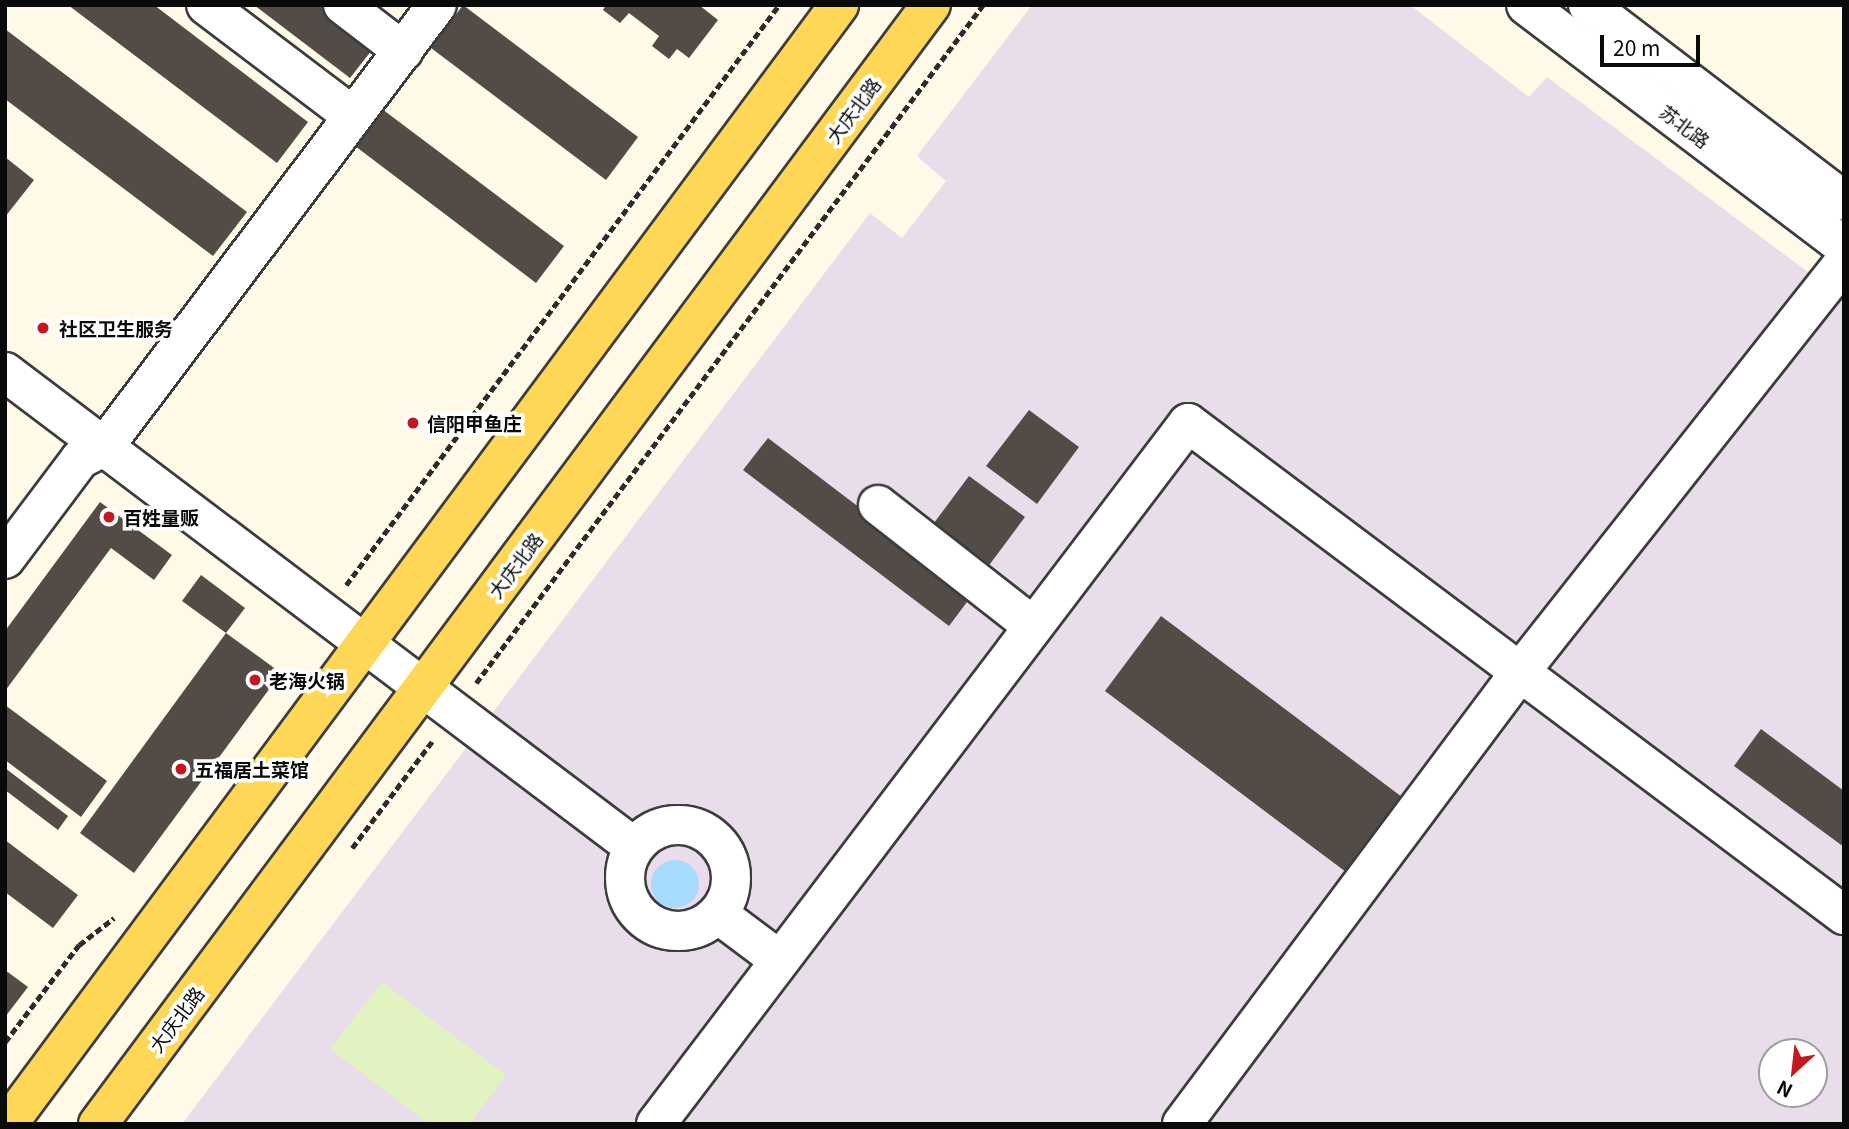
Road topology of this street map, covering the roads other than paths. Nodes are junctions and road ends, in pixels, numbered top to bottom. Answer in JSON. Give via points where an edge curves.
{"nodes":[{"id":1,"x":206,"y":5,"type":"edge"},
{"id":2,"x":343,"y":5,"type":"edge"},
{"id":3,"x":437,"y":5,"type":"edge"},
{"id":4,"x":839,"y":5,"type":"edge"},
{"id":5,"x":932,"y":5,"type":"edge"},
{"id":6,"x":1526,"y":5,"type":"edge"},
{"id":7,"x":1588,"y":5,"type":"edge"},
{"id":8,"x":403,"y":51,"type":"junction"},
{"id":9,"x":353,"y":116,"type":"junction"},
{"id":10,"x":1844,"y":201,"type":"edge"},
{"id":11,"x":1844,"y":246,"type":"edge"},
{"id":12,"x":1844,"y":262,"type":"edge"},
{"id":13,"x":5,"y":372,"type":"edge"},
{"id":14,"x":104,"y":447,"type":"junction"},
{"id":15,"x":878,"y":505,"type":"dead end"},
{"id":16,"x":5,"y":559,"type":"edge"},
{"id":17,"x":1033,"y":626,"type":"junction"},
{"id":18,"x":366,"y":643,"type":"junction"},
{"id":19,"x":1520,"y":671,"type":"junction"},
{"id":20,"x":424,"y":686,"type":"junction"},
{"id":21,"x":634,"y":847,"type":"junction"},
{"id":22,"x":718,"y":914,"type":"junction"},
{"id":23,"x":1844,"y":915,"type":"edge"},
{"id":24,"x":778,"y":959,"type":"junction"},
{"id":25,"x":8,"y":1124,"type":"edge"},
{"id":26,"x":98,"y":1124,"type":"edge"},
{"id":27,"x":656,"y":1124,"type":"edge"},
{"id":28,"x":1182,"y":1124,"type":"edge"}],
"edges":[{"from":1,"to":9,"type":"street"},
{"from":2,"to":8,"type":"street"},
{"from":3,"to":8,"type":"street"},
{"from":4,"to":18,"type":"main road"},
{"from":5,"to":20,"type":"main road","name":"大庆北路"},
{"from":6,"to":11,"type":"street","name":"苏北路"},
{"from":7,"to":10,"type":"street","name":"苏北路"},
{"from":8,"to":9,"type":"street"},
{"from":9,"to":14,"type":"street"},
{"from":12,"to":19,"type":"street"},
{"from":13,"to":14,"type":"street"},
{"from":14,"to":16,"type":"street","via":[[80,459]]},
{"from":14,"to":18,"type":"street"},
{"from":15,"to":17,"type":"street"},
{"from":17,"to":19,"type":"street","via":[[1188,423]]},
{"from":17,"to":24,"type":"street"},
{"from":18,"to":20,"type":"street"},
{"from":18,"to":25,"type":"main road"},
{"from":19,"to":23,"type":"street"},
{"from":19,"to":28,"type":"street"},
{"from":20,"to":21,"type":"street"},
{"from":20,"to":26,"type":"main road","name":"大庆北路"},
{"from":21,"to":22,"type":"street","via":[[624,882],[638,915],[670,931],[688,931]]},
{"from":21,"to":22,"type":"street","via":[[646,835],[679,824],[711,836],[723,849],[731,883]]},
{"from":22,"to":24,"type":"street"},
{"from":24,"to":27,"type":"street"}]}
